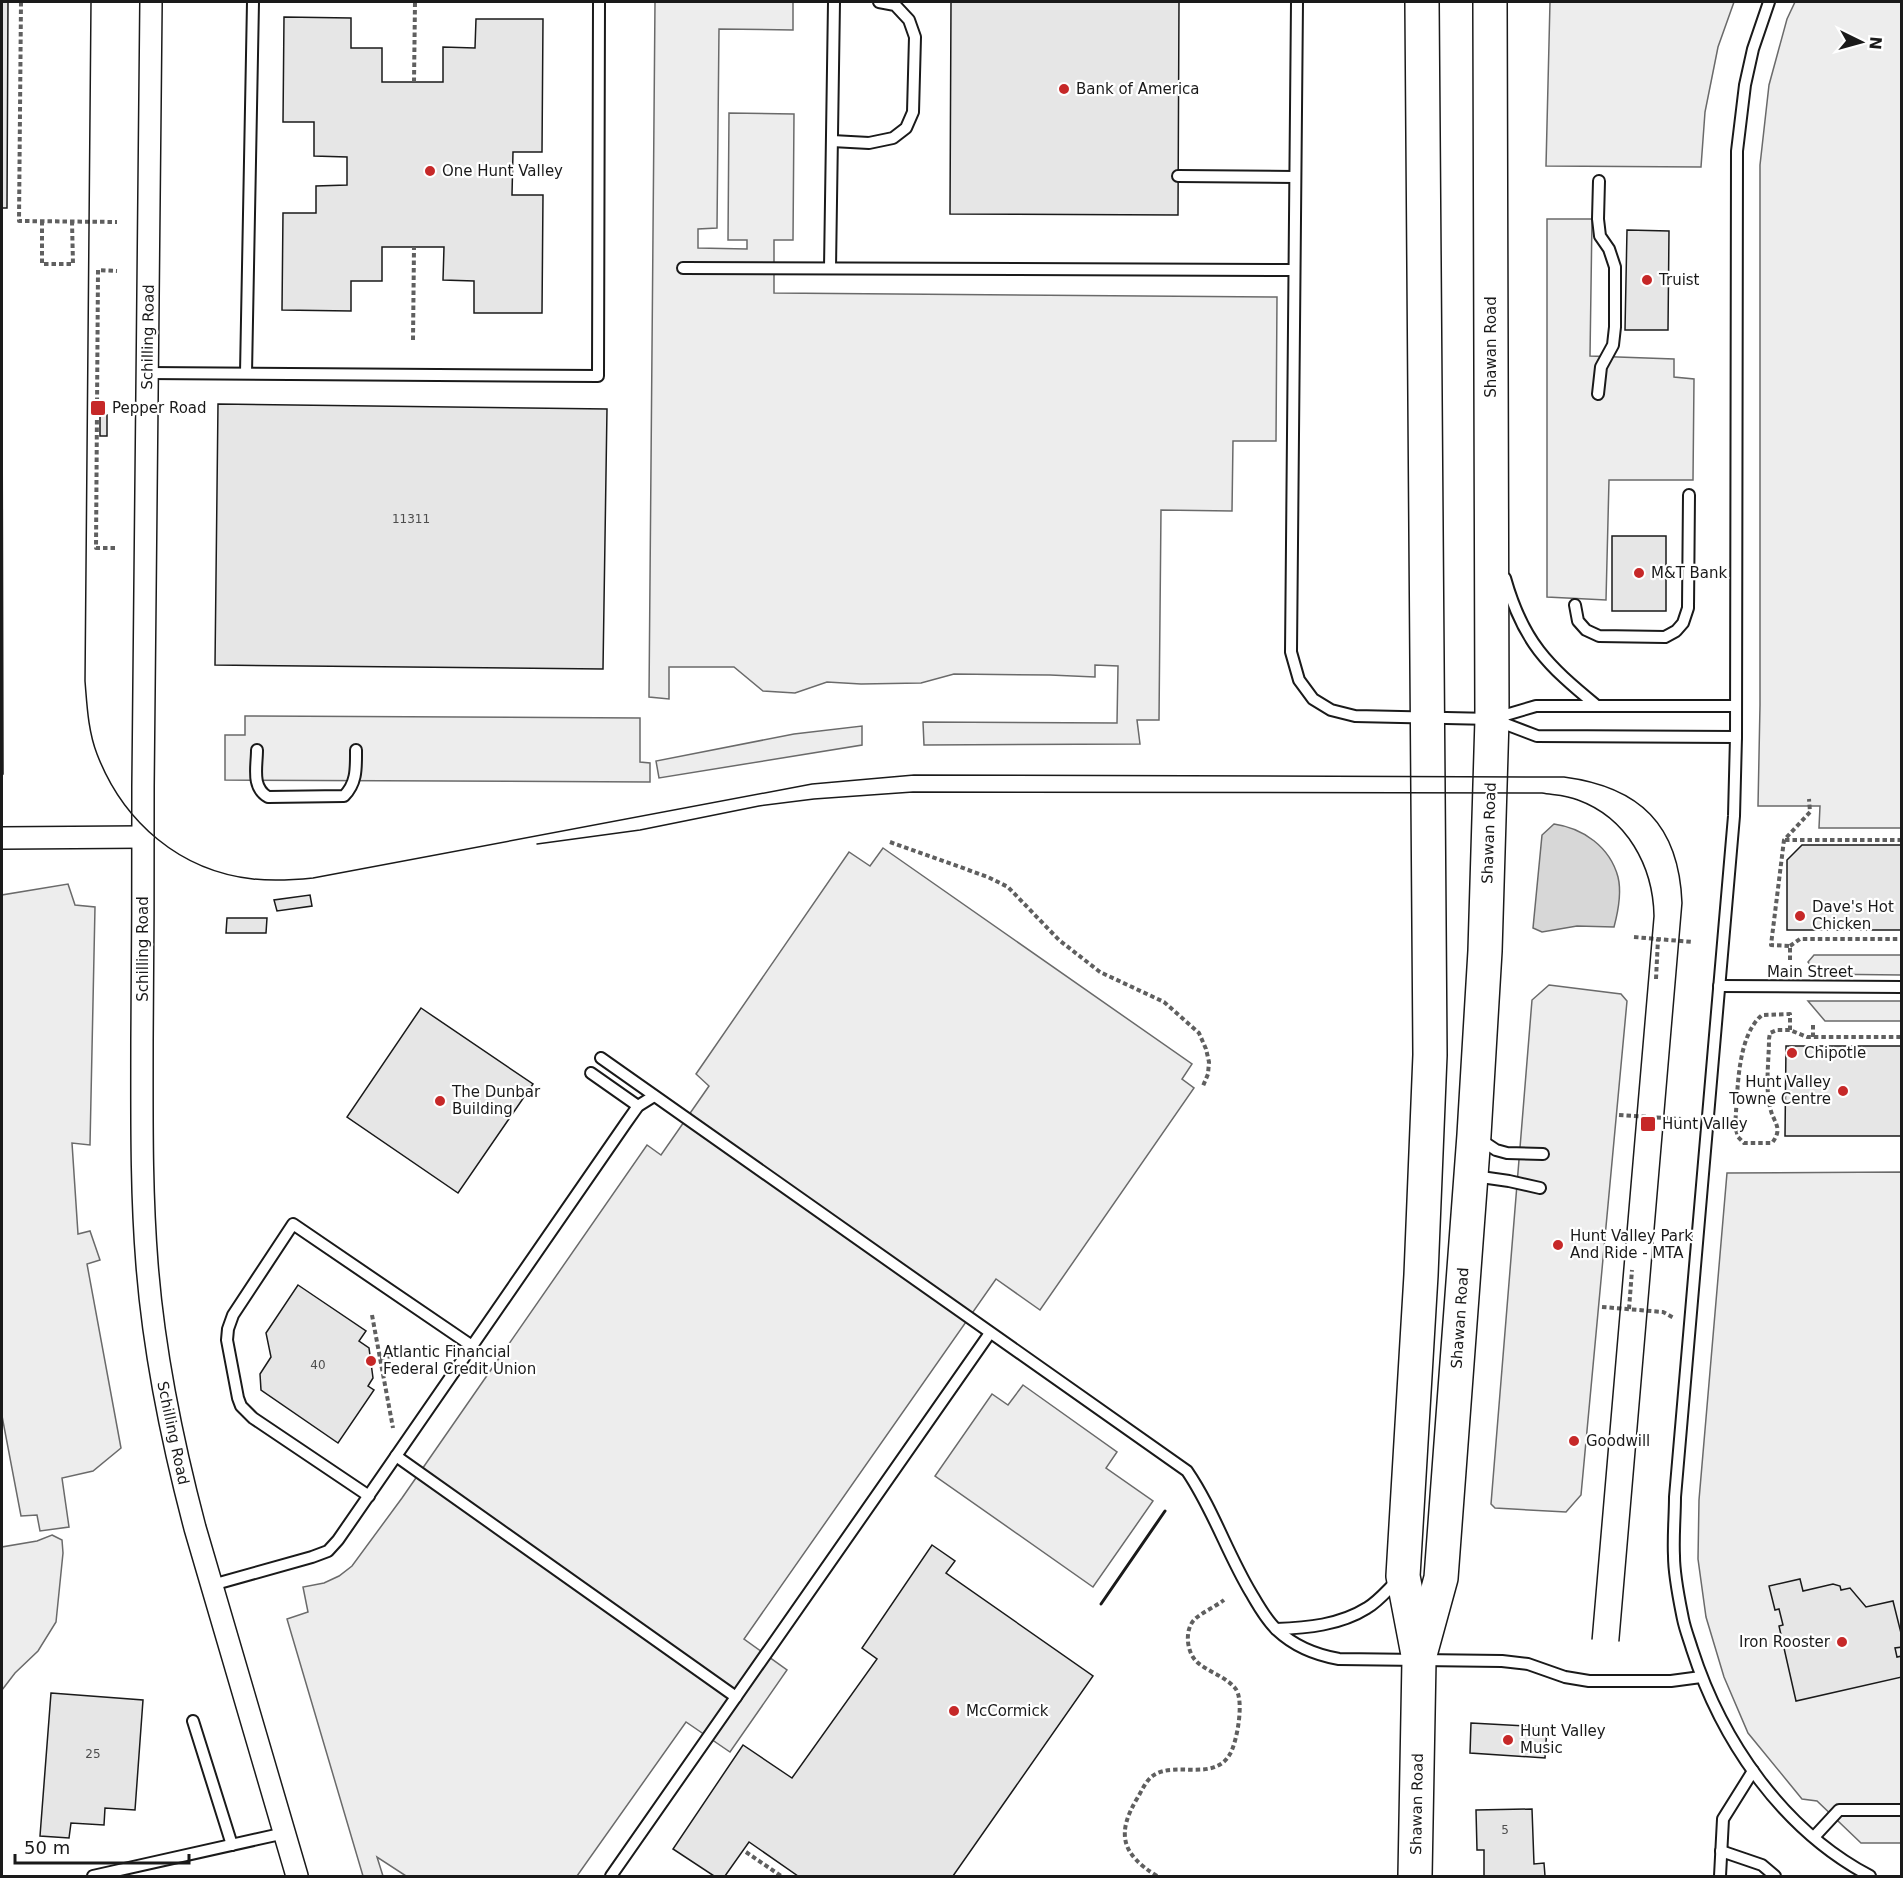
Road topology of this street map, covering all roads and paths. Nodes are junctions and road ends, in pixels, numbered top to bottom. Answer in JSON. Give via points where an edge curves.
{"nodes":[{"id":1,"x":21,"y":2,"type":"edge"},
{"id":2,"x":151,"y":2,"type":"edge"},
{"id":3,"x":253,"y":2,"type":"edge"},
{"id":4,"x":415,"y":2,"type":"edge"},
{"id":5,"x":599,"y":2,"type":"edge"},
{"id":6,"x":834,"y":2,"type":"edge"},
{"id":7,"x":879,"y":2,"type":"edge"},
{"id":8,"x":1297,"y":2,"type":"edge"},
{"id":9,"x":1422,"y":2,"type":"edge"},
{"id":10,"x":1490,"y":2,"type":"edge"},
{"id":11,"x":1769,"y":2,"type":"edge"},
{"id":12,"x":414,"y":82,"type":"dead end"},
{"id":13,"x":832,"y":141,"type":"junction"},
{"id":14,"x":1178,"y":176,"type":"dead end"},
{"id":15,"x":1295,"y":177,"type":"junction"},
{"id":16,"x":1599,"y":181,"type":"dead end"},
{"id":17,"x":42,"y":221,"type":"junction"},
{"id":18,"x":72,"y":222,"type":"junction"},
{"id":19,"x":117,"y":222,"type":"dead end"},
{"id":20,"x":414,"y":247,"type":"dead end"},
{"id":21,"x":683,"y":268,"type":"dead end"},
{"id":22,"x":830,"y":268,"type":"junction"},
{"id":23,"x":117,"y":270,"type":"dead end"},
{"id":24,"x":1294,"y":270,"type":"junction"},
{"id":25,"x":413,"y":340,"type":"dead end"},
{"id":26,"x":147,"y":373,"type":"junction"},
{"id":27,"x":246,"y":373,"type":"junction"},
{"id":28,"x":1598,"y":394,"type":"dead end"},
{"id":29,"x":1689,"y":495,"type":"dead end"},
{"id":30,"x":1491,"y":530,"type":"junction"},
{"id":31,"x":115,"y":548,"type":"dead end"},
{"id":32,"x":1575,"y":604,"type":"dead end"},
{"id":33,"x":1597,"y":706,"type":"junction"},
{"id":34,"x":1736,"y":706,"type":"junction"},
{"id":35,"x":1429,"y":719,"type":"junction"},
{"id":36,"x":1492,"y":719,"type":"junction"},
{"id":37,"x":1736,"y":737,"type":"junction"},
{"id":38,"x":257,"y":750,"type":"dead end"},
{"id":39,"x":356,"y":750,"type":"dead end"},
{"id":40,"x":1809,"y":799,"type":"dead end"},
{"id":41,"x":143,"y":837,"type":"junction"},
{"id":42,"x":2,"y":838,"type":"edge"},
{"id":43,"x":1784,"y":840,"type":"junction"},
{"id":44,"x":1902,"y":840,"type":"edge"},
{"id":45,"x":890,"y":842,"type":"dead end"},
{"id":46,"x":1634,"y":937,"type":"dead end"},
{"id":47,"x":1658,"y":939,"type":"junction"},
{"id":48,"x":1902,"y":939,"type":"edge"},
{"id":49,"x":1693,"y":942,"type":"dead end"},
{"id":50,"x":1790,"y":946,"type":"junction"},
{"id":51,"x":1790,"y":960,"type":"dead end"},
{"id":52,"x":1656,"y":979,"type":"dead end"},
{"id":53,"x":1719,"y":986,"type":"junction"},
{"id":54,"x":1902,"y":987,"type":"edge"},
{"id":55,"x":1813,"y":1025,"type":"dead end"},
{"id":56,"x":1790,"y":1030,"type":"junction"},
{"id":57,"x":1813,"y":1037,"type":"junction"},
{"id":58,"x":1902,"y":1037,"type":"edge"},
{"id":59,"x":601,"y":1058,"type":"dead end"},
{"id":60,"x":591,"y":1073,"type":"dead end"},
{"id":61,"x":1203,"y":1086,"type":"dead end"},
{"id":62,"x":654,"y":1096,"type":"junction"},
{"id":63,"x":638,"y":1106,"type":"junction"},
{"id":64,"x":1619,"y":1115,"type":"dead end"},
{"id":65,"x":1682,"y":1119,"type":"dead end"},
{"id":66,"x":1474,"y":1135,"type":"junction"},
{"id":67,"x":1543,"y":1154,"type":"dead end"},
{"id":68,"x":1426,"y":1170,"type":"junction"},
{"id":69,"x":1470,"y":1175,"type":"junction"},
{"id":70,"x":1540,"y":1188,"type":"dead end"},
{"id":71,"x":1632,"y":1270,"type":"dead end"},
{"id":72,"x":1602,"y":1307,"type":"dead end"},
{"id":73,"x":1629,"y":1309,"type":"junction"},
{"id":74,"x":372,"y":1315,"type":"dead end"},
{"id":75,"x":1690,"y":1326,"type":"junction"},
{"id":76,"x":990,"y":1333,"type":"junction"},
{"id":77,"x":472,"y":1346,"type":"junction"},
{"id":78,"x":422,"y":1351,"type":"dead end"},
{"id":79,"x":380,"y":1358,"type":"junction"},
{"id":80,"x":393,"y":1428,"type":"dead end"},
{"id":81,"x":396,"y":1456,"type":"junction"},
{"id":82,"x":369,"y":1496,"type":"junction"},
{"id":83,"x":1403,"y":1576,"type":"junction"},
{"id":84,"x":212,"y":1585,"type":"junction"},
{"id":85,"x":1224,"y":1600,"type":"dead end"},
{"id":86,"x":1276,"y":1629,"type":"junction"},
{"id":87,"x":1419,"y":1660,"type":"junction"},
{"id":88,"x":1701,"y":1677,"type":"junction"},
{"id":89,"x":736,"y":1697,"type":"junction"},
{"id":90,"x":192,"y":1720,"type":"dead end"},
{"id":91,"x":1753,"y":1771,"type":"junction"},
{"id":92,"x":1902,"y":1810,"type":"edge"},
{"id":93,"x":285,"y":1833,"type":"junction"},
{"id":94,"x":1814,"y":1837,"type":"junction"},
{"id":95,"x":232,"y":1845,"type":"junction"},
{"id":96,"x":1721,"y":1851,"type":"junction"},
{"id":97,"x":746,"y":1852,"type":"dead end"},
{"id":98,"x":93,"y":1876,"type":"edge"},
{"id":99,"x":297,"y":1876,"type":"edge"},
{"id":100,"x":611,"y":1876,"type":"edge"},
{"id":101,"x":781,"y":1876,"type":"edge"},
{"id":102,"x":1156,"y":1876,"type":"edge"},
{"id":103,"x":1415,"y":1876,"type":"edge"},
{"id":104,"x":1720,"y":1876,"type":"edge"},
{"id":105,"x":1775,"y":1876,"type":"edge"},
{"id":106,"x":1870,"y":1876,"type":"edge"}],
"edges":[{"from":1,"to":17,"type":"path","via":[[19,221]]},
{"from":2,"to":26,"type":"street","name":"Schilling Road"},
{"from":3,"to":27,"type":"lane"},
{"from":4,"to":12,"type":"path"},
{"from":5,"to":27,"type":"lane","via":[[598,376]]},
{"from":6,"to":13,"type":"lane"},
{"from":7,"to":13,"type":"lane","via":[[894,5],[909,20],[915,38],[913,112],[906,128],[893,138],[869,143]]},
{"from":8,"to":15,"type":"lane"},
{"from":9,"to":35,"type":"main road","name":"Shawan Road"},
{"from":10,"to":30,"type":"main road","name":"Shawan Road"},
{"from":11,"to":34,"type":"lane","via":[[1745,85],[1737,151]]},
{"from":13,"to":22,"type":"lane"},
{"from":14,"to":15,"type":"lane"},
{"from":15,"to":24,"type":"lane"},
{"from":16,"to":28,"type":"lane","via":[[1600,236],[1615,267],[1616,327],[1613,345],[1601,367]]},
{"from":17,"to":18,"type":"path"},
{"from":17,"to":18,"type":"path","via":[[42,264],[73,264]]},
{"from":18,"to":19,"type":"path"},
{"from":20,"to":25,"type":"path"},
{"from":21,"to":22,"type":"lane"},
{"from":22,"to":24,"type":"lane"},
{"from":23,"to":31,"type":"path","via":[[98,270],[96,548]]},
{"from":24,"to":35,"type":"lane","via":[[1291,652],[1299,680],[1313,699],[1331,710],[1355,716]]},
{"from":26,"to":27,"type":"lane"},
{"from":26,"to":41,"type":"street","name":"Schilling Road"},
{"from":29,"to":32,"type":"lane","via":[[1688,608],[1676,631],[1665,637],[1599,636],[1578,621]]},
{"from":30,"to":33,"type":"lane","via":[[1522,627],[1537,651]]},
{"from":30,"to":36,"type":"main road","name":"Shawan Road"},
{"from":33,"to":34,"type":"lane"},
{"from":33,"to":36,"type":"lane","via":[[1536,706]]},
{"from":34,"to":37,"type":"lane"},
{"from":35,"to":36,"type":"lane"},
{"from":35,"to":68,"type":"main road","name":"Shawan Road","via":[[1430,1055]]},
{"from":36,"to":37,"type":"lane","via":[[1537,736]]},
{"from":36,"to":66,"type":"main road","name":"Shawan Road","via":[[1484,974]]},
{"from":37,"to":53,"type":"lane","via":[[1734,816]]},
{"from":38,"to":39,"type":"lane","via":[[256,783],[268,797],[344,796],[356,775]]},
{"from":40,"to":43,"type":"path","via":[[1810,812]]},
{"from":41,"to":42,"type":"street"},
{"from":41,"to":84,"type":"street","name":"Schilling Road","via":[[142,1161],[147,1265],[169,1426]]},
{"from":43,"to":44,"type":"path"},
{"from":43,"to":50,"type":"path","via":[[1771,945]]},
{"from":45,"to":61,"type":"path","via":[[1008,887],[1059,940],[1100,972],[1164,1002],[1198,1033],[1206,1049],[1208,1074]]},
{"from":46,"to":47,"type":"path"},
{"from":47,"to":49,"type":"path"},
{"from":47,"to":52,"type":"path"},
{"from":48,"to":50,"type":"path","via":[[1800,939]]},
{"from":50,"to":51,"type":"path"},
{"from":53,"to":54,"type":"lane","name":"Main Street"},
{"from":53,"to":75,"type":"lane"},
{"from":55,"to":57,"type":"path"},
{"from":56,"to":56,"type":"path","via":[[1777,1030],[1770,1033],[1769,1039],[1770,1108],[1778,1135],[1772,1143],[1744,1143],[1735,1126],[1746,1036],[1762,1015],[1790,1014]]},
{"from":56,"to":57,"type":"path"},
{"from":57,"to":58,"type":"path"},
{"from":59,"to":62,"type":"lane"},
{"from":60,"to":63,"type":"lane"},
{"from":62,"to":63,"type":"lane"},
{"from":62,"to":76,"type":"lane"},
{"from":63,"to":77,"type":"lane"},
{"from":64,"to":65,"type":"path"},
{"from":66,"to":67,"type":"lane","via":[[1496,1150]]},
{"from":66,"to":69,"type":"main road","name":"Shawan Road"},
{"from":68,"to":69,"type":"main road"},
{"from":68,"to":83,"type":"main road","name":"Shawan Road"},
{"from":69,"to":70,"type":"lane"},
{"from":69,"to":87,"type":"main road","name":"Shawan Road","via":[[1441,1578]]},
{"from":71,"to":73,"type":"path"},
{"from":72,"to":73,"type":"path"},
{"from":73,"to":75,"type":"path","via":[[1663,1312]]},
{"from":74,"to":79,"type":"path"},
{"from":75,"to":88,"type":"lane","via":[[1675,1497],[1674,1558],[1683,1620]]},
{"from":76,"to":86,"type":"lane","via":[[1187,1471],[1202,1492],[1245,1583]]},
{"from":76,"to":89,"type":"lane"},
{"from":77,"to":81,"type":"lane"},
{"from":77,"to":82,"type":"lane","via":[[293,1224],[233,1315],[228,1329],[238,1398],[253,1418]]},
{"from":78,"to":79,"type":"path"},
{"from":79,"to":80,"type":"path"},
{"from":81,"to":82,"type":"lane"},
{"from":81,"to":89,"type":"lane"},
{"from":82,"to":84,"type":"lane","via":[[328,1551]]},
{"from":83,"to":86,"type":"lane","via":[[1368,1607],[1342,1620],[1307,1628]]},
{"from":83,"to":87,"type":"main road","name":"Shawan Road"},
{"from":84,"to":93,"type":"street","name":"Schilling Road"},
{"from":85,"to":102,"type":"path","via":[[1193,1621],[1188,1644],[1197,1662],[1237,1690],[1240,1700],[1235,1741],[1230,1754],[1214,1767],[1159,1772],[1151,1777],[1131,1809],[1125,1822],[1126,1844],[1132,1858]]},
{"from":86,"to":87,"type":"lane","via":[[1294,1644],[1324,1656]]},
{"from":87,"to":88,"type":"lane","via":[[1528,1664],[1589,1681]]},
{"from":87,"to":103,"type":"main road","name":"Shawan Road"},
{"from":88,"to":91,"type":"lane","via":[[1719,1716]]},
{"from":89,"to":100,"type":"lane"},
{"from":90,"to":95,"type":"lane"},
{"from":91,"to":94,"type":"lane","via":[[1784,1809]]},
{"from":91,"to":96,"type":"lane","via":[[1723,1819]]},
{"from":92,"to":94,"type":"lane","via":[[1839,1810]]},
{"from":93,"to":95,"type":"lane"},
{"from":93,"to":99,"type":"street","name":"Schilling Road"},
{"from":94,"to":106,"type":"lane"},
{"from":95,"to":98,"type":"lane"},
{"from":96,"to":104,"type":"lane"},
{"from":96,"to":105,"type":"lane","via":[[1762,1865]]},
{"from":97,"to":101,"type":"path"}]}
